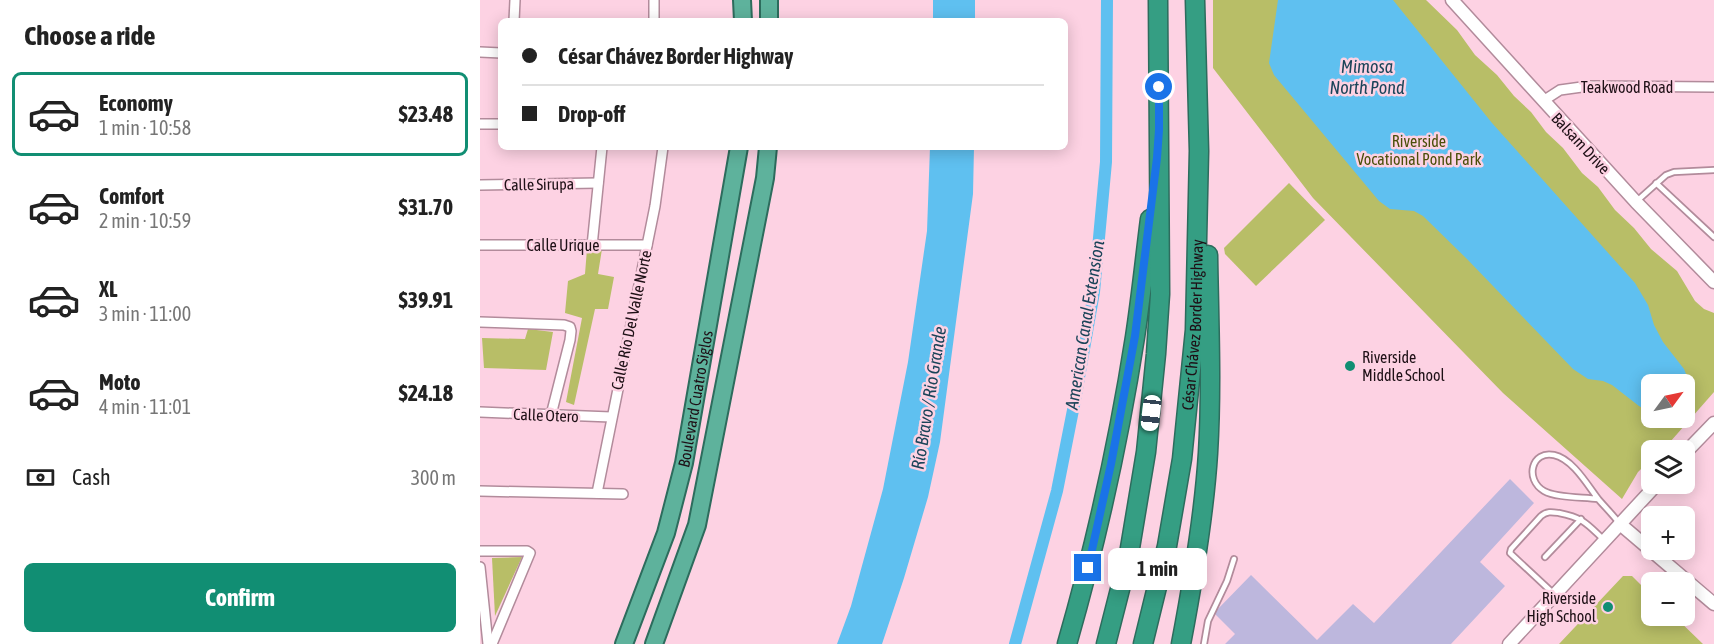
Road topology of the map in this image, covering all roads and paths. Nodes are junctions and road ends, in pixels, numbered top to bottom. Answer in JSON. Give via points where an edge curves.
{"nodes":[{"id":1,"x":515,"y":0,"type":"edge"},
{"id":2,"x":654,"y":0,"type":"edge"},
{"id":3,"x":742,"y":0,"type":"edge"},
{"id":4,"x":769,"y":0,"type":"edge"},
{"id":5,"x":1158,"y":0,"type":"edge"},
{"id":6,"x":1195,"y":0,"type":"edge"},
{"id":7,"x":1452,"y":0,"type":"edge"},
{"id":8,"x":514,"y":18,"type":"edge"},
{"id":9,"x":654,"y":18,"type":"edge"},
{"id":10,"x":742,"y":18,"type":"edge"},
{"id":11,"x":769,"y":18,"type":"edge"},
{"id":12,"x":480,"y":52,"type":"edge"},
{"id":13,"x":498,"y":53,"type":"edge"},
{"id":14,"x":1714,"y":87,"type":"edge"},
{"id":15,"x":1543,"y":100,"type":"junction"},
{"id":16,"x":480,"y":124,"type":"edge"},
{"id":17,"x":498,"y":124,"type":"edge"},
{"id":18,"x":1159,"y":130,"type":"junction"},
{"id":19,"x":602,"y":150,"type":"edge"},
{"id":20,"x":663,"y":150,"type":"edge"},
{"id":21,"x":738,"y":150,"type":"edge"},
{"id":22,"x":768,"y":150,"type":"edge"},
{"id":23,"x":1199,"y":151,"type":"junction"},
{"id":24,"x":1714,"y":170,"type":"edge"},
{"id":25,"x":598,"y":183,"type":"junction"},
{"id":26,"x":1656,"y":183,"type":"junction"},
{"id":27,"x":480,"y":185,"type":"edge"},
{"id":28,"x":1636,"y":202,"type":"junction"},
{"id":29,"x":1714,"y":237,"type":"edge"},
{"id":30,"x":480,"y":245,"type":"edge"},
{"id":31,"x":647,"y":245,"type":"junction"},
{"id":32,"x":591,"y":246,"type":"junction"},
{"id":33,"x":1714,"y":282,"type":"edge"},
{"id":34,"x":480,"y":322,"type":"edge"},
{"id":35,"x":480,"y":412,"type":"edge"},
{"id":36,"x":551,"y":415,"type":"junction"},
{"id":37,"x":611,"y":417,"type":"junction"},
{"id":38,"x":1714,"y":423,"type":"edge"},
{"id":39,"x":1695,"y":443,"type":"edge"},
{"id":40,"x":480,"y":490,"type":"edge"},
{"id":41,"x":597,"y":493,"type":"junction"},
{"id":42,"x":623,"y":494,"type":"dead end"},
{"id":43,"x":1648,"y":494,"type":"edge"},
{"id":44,"x":1598,"y":499,"type":"junction"},
{"id":45,"x":1581,"y":519,"type":"junction"},
{"id":46,"x":1620,"y":524,"type":"junction"},
{"id":47,"x":1604,"y":540,"type":"junction"},
{"id":48,"x":480,"y":551,"type":"edge"},
{"id":49,"x":1545,"y":557,"type":"dead end"},
{"id":50,"x":1234,"y":559,"type":"dead end"},
{"id":51,"x":480,"y":567,"type":"edge"},
{"id":52,"x":1554,"y":595,"type":"junction"},
{"id":53,"x":1714,"y":604,"type":"edge"},
{"id":54,"x":490,"y":644,"type":"edge"},
{"id":55,"x":624,"y":644,"type":"edge"},
{"id":56,"x":654,"y":644,"type":"edge"},
{"id":57,"x":1067,"y":644,"type":"edge"},
{"id":58,"x":1106,"y":644,"type":"edge"},
{"id":59,"x":1143,"y":644,"type":"edge"},
{"id":60,"x":1181,"y":644,"type":"edge"},
{"id":61,"x":1204,"y":644,"type":"edge"},
{"id":62,"x":1509,"y":644,"type":"edge"}],
"edges":[{"from":1,"to":8,"type":"street"},
{"from":2,"to":9,"type":"street"},
{"from":3,"to":10,"type":"highway"},
{"from":4,"to":11,"type":"highway"},
{"from":5,"to":18,"type":"highway","name":"César Chávez Border Highway"},
{"from":6,"to":23,"type":"highway","name":"César Chávez Border Highway"},
{"from":7,"to":15,"type":"street","name":"Balsam Drive"},
{"from":12,"to":13,"type":"street"},
{"from":14,"to":15,"type":"street","name":"Teakwood Road","via":[[1589,86],[1560,90]]},
{"from":15,"to":28,"type":"street","name":"Balsam Drive"},
{"from":16,"to":17,"type":"street"},
{"from":18,"to":57,"type":"highway","via":[[1137,325],[1124,401],[1086,577]]},
{"from":18,"to":58,"type":"highway","name":"César Chávez Border Highway","via":[[1160,294],[1154,383],[1129,554]]},
{"from":19,"to":25,"type":"street"},
{"from":20,"to":31,"type":"street","name":"Calle Río Del Valle Norte"},
{"from":21,"to":55,"type":"highway","name":"Boulevard Cuatro Siglos","via":[[684,463],[666,533]]},
{"from":22,"to":56,"type":"highway","name":"Boulevard Cuatro Siglos","via":[[697,525]]},
{"from":23,"to":59,"type":"highway","name":"César Chávez Border Highway","via":[[1195,330],[1182,459],[1167,546]]},
{"from":23,"to":60,"type":"highway","via":[[1207,217],[1209,439],[1203,509]]},
{"from":24,"to":26,"type":"lane","via":[[1674,171]]},
{"from":25,"to":27,"type":"street","name":"Calle Sirupa"},
{"from":25,"to":32,"type":"street"},
{"from":26,"to":28,"type":"lane"},
{"from":26,"to":29,"type":"lane"},
{"from":28,"to":33,"type":"street","name":"Balsam Drive"},
{"from":30,"to":32,"type":"street","name":"Calle Urique"},
{"from":31,"to":32,"type":"street","name":"Calle Urique"},
{"from":31,"to":37,"type":"street","name":"Calle Río Del Valle Norte"},
{"from":34,"to":36,"type":"street","via":[[570,327]]},
{"from":35,"to":36,"type":"street","name":"Calle Otero"},
{"from":36,"to":37,"type":"street","name":"Calle Otero"},
{"from":37,"to":41,"type":"street","name":"Calle Río Del Valle Norte"},
{"from":38,"to":39,"type":"street"},
{"from":40,"to":41,"type":"street"},
{"from":41,"to":42,"type":"street"},
{"from":43,"to":46,"type":"street"},
{"from":44,"to":44,"type":"lane","via":[[1567,462],[1554,455],[1536,460],[1532,478],[1543,490]]},
{"from":44,"to":46,"type":"lane"},
{"from":45,"to":47,"type":"lane"},
{"from":45,"to":49,"type":"lane"},
{"from":45,"to":52,"type":"lane","via":[[1545,513],[1511,549],[1510,553]]},
{"from":46,"to":47,"type":"street"},
{"from":46,"to":53,"type":"street"},
{"from":47,"to":52,"type":"street"},
{"from":48,"to":54,"type":"street","via":[[530,553]]},
{"from":50,"to":61,"type":"lane","via":[[1208,621]]},
{"from":51,"to":54,"type":"street"},
{"from":52,"to":62,"type":"street"}]}
